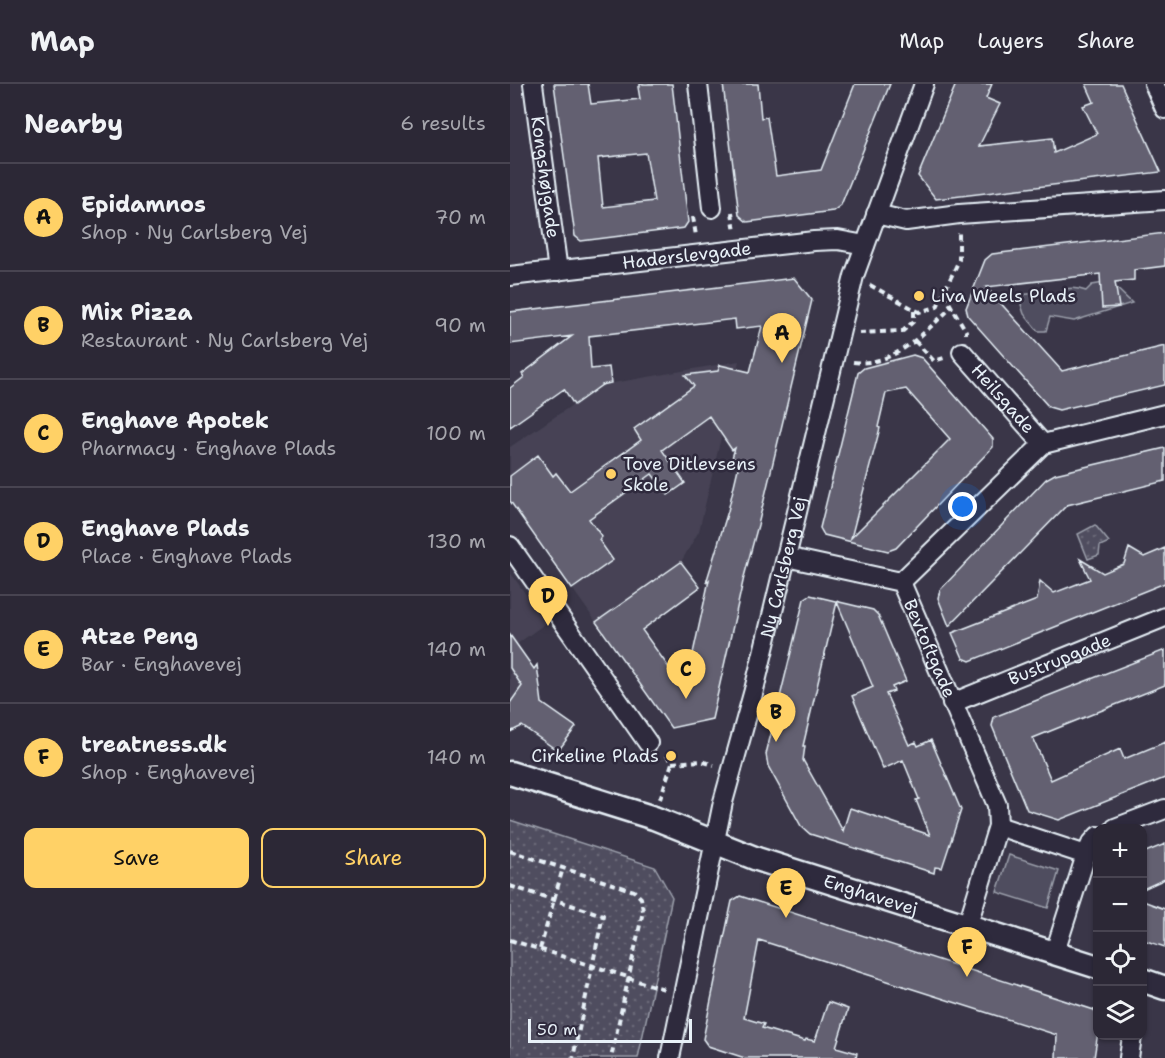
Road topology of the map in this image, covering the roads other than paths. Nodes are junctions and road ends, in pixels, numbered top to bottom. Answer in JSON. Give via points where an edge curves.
{"nodes":[{"id":1,"x":533,"y":84,"type":"edge"},
{"id":2,"x":698,"y":84,"type":"edge"},
{"id":3,"x":924,"y":84,"type":"edge"},
{"id":4,"x":1154,"y":84,"type":"edge"},
{"id":5,"x":1165,"y":109,"type":"edge"},
{"id":6,"x":1165,"y":200,"type":"edge"},
{"id":7,"x":712,"y":208,"type":"road end"},
{"id":8,"x":876,"y":214,"type":"junction"},
{"id":9,"x":865,"y":245,"type":"junction"},
{"id":10,"x":558,"y":271,"type":"junction"},
{"id":11,"x":510,"y":276,"type":"edge"},
{"id":12,"x":962,"y":352,"type":"road end"},
{"id":13,"x":1165,"y":414,"type":"edge"},
{"id":14,"x":1043,"y":444,"type":"junction"},
{"id":15,"x":510,"y":546,"type":"edge"},
{"id":16,"x":786,"y":557,"type":"junction"},
{"id":17,"x":901,"y":582,"type":"junction"},
{"id":18,"x":1165,"y":617,"type":"edge"},
{"id":19,"x":952,"y":703,"type":"junction"},
{"id":20,"x":648,"y":743,"type":"road end"},
{"id":21,"x":510,"y":773,"type":"edge"},
{"id":22,"x":1165,"y":809,"type":"edge"},
{"id":23,"x":1126,"y":824,"type":"edge"},
{"id":24,"x":998,"y":826,"type":"junction"},
{"id":25,"x":715,"y":842,"type":"junction"},
{"id":26,"x":1093,"y":842,"type":"edge"},
{"id":27,"x":1086,"y":855,"type":"junction"},
{"id":28,"x":967,"y":927,"type":"junction"},
{"id":29,"x":1054,"y":955,"type":"junction"},
{"id":30,"x":1093,"y":966,"type":"edge"},
{"id":31,"x":1147,"y":981,"type":"edge"},
{"id":32,"x":1165,"y":988,"type":"edge"},
{"id":33,"x":1131,"y":1040,"type":"edge"},
{"id":34,"x":670,"y":1058,"type":"edge"},
{"id":35,"x":1129,"y":1058,"type":"edge"}],
"edges":[{"from":1,"to":10,"type":"street","name":"Kongshøjgade"},
{"from":2,"to":7,"type":"street"},
{"from":3,"to":8,"type":"street","name":"Ny Carlsberg Vej"},
{"from":4,"to":5,"type":"street"},
{"from":6,"to":8,"type":"street","via":[[906,221]]},
{"from":8,"to":9,"type":"street","name":"Ny Carlsberg Vej"},
{"from":9,"to":10,"type":"street","name":"Haderslevgade","via":[[814,241]]},
{"from":9,"to":16,"type":"street","name":"Ny Carlsberg Vej","via":[[854,276]]},
{"from":10,"to":11,"type":"street","name":"Haderslevgade"},
{"from":12,"to":14,"type":"street","name":"Heilsgade"},
{"from":13,"to":14,"type":"street"},
{"from":14,"to":17,"type":"street"},
{"from":15,"to":20,"type":"street"},
{"from":16,"to":17,"type":"street","name":"Bevtoftgade"},
{"from":16,"to":25,"type":"street","name":"Ny Carlsberg Vej"},
{"from":17,"to":19,"type":"street","name":"Bevtoftgade"},
{"from":18,"to":19,"type":"street","name":"Bustrupgade"},
{"from":19,"to":24,"type":"street","name":"Bevtoftgade","via":[[997,805]]},
{"from":21,"to":25,"type":"street","name":"Enghavevej","via":[[654,818]]},
{"from":22,"to":23,"type":"street"},
{"from":24,"to":27,"type":"street"},
{"from":24,"to":28,"type":"street","name":"Bevtoftgade"},
{"from":25,"to":28,"type":"street","name":"Enghavevej"},
{"from":25,"to":34,"type":"street","name":"Ny Carlsberg Vej"},
{"from":26,"to":27,"type":"street"},
{"from":27,"to":29,"type":"street"},
{"from":28,"to":29,"type":"street","name":"Enghavevej"},
{"from":29,"to":30,"type":"street","name":"Enghavevej"},
{"from":31,"to":32,"type":"street"},
{"from":33,"to":35,"type":"street"}]}
